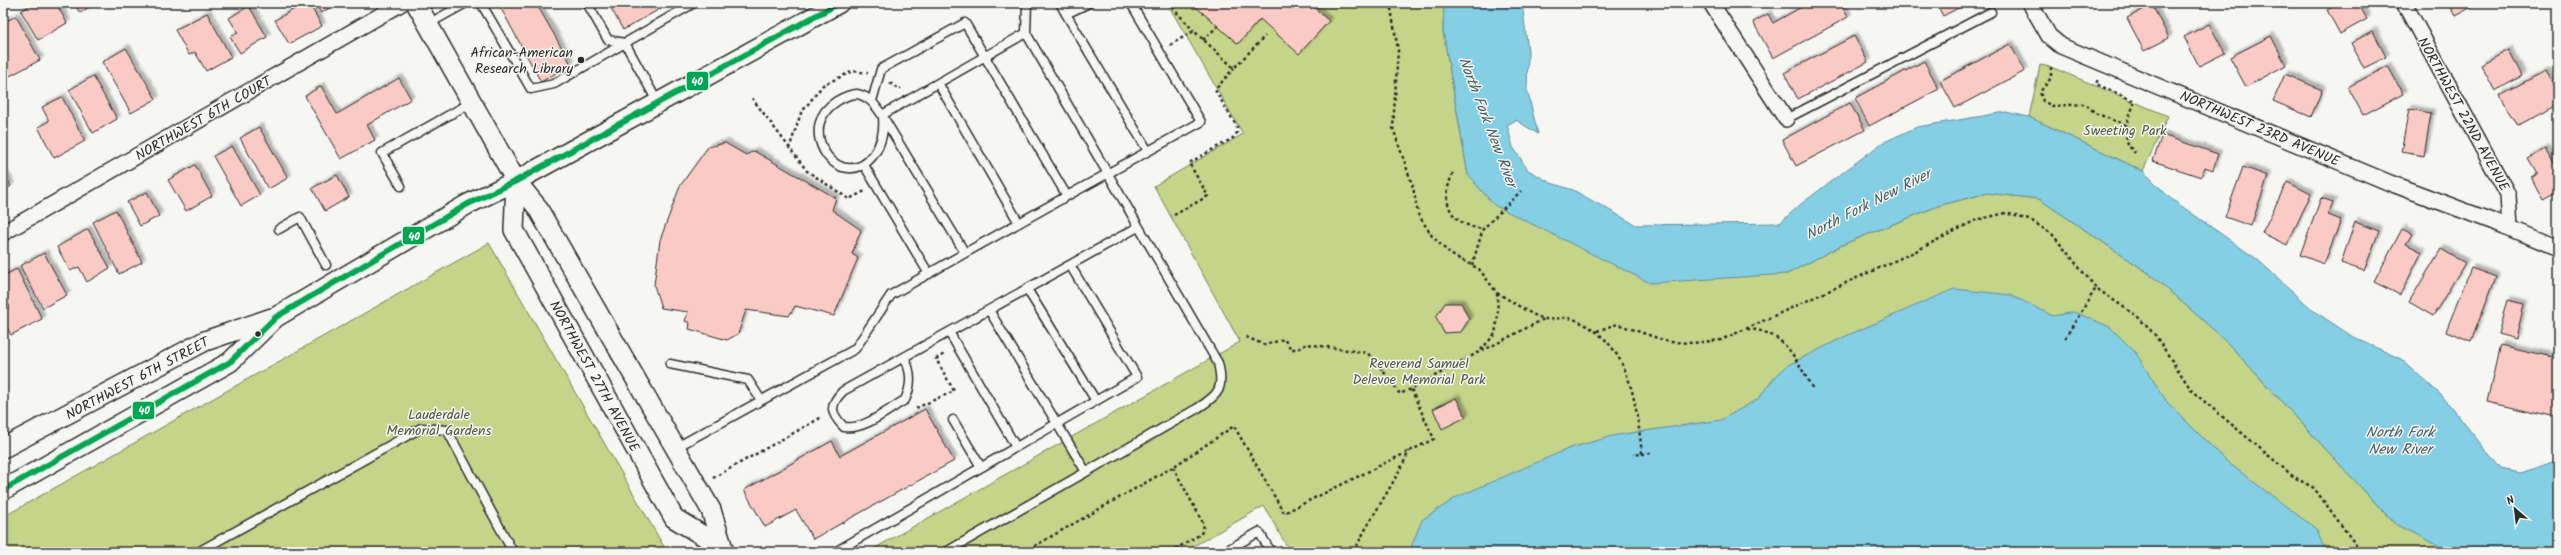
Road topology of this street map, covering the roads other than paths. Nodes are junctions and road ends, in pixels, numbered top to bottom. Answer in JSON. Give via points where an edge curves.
{"nodes":[{"id":1,"x":402,"y":3,"type":"edge"},
{"id":2,"x":416,"y":3,"type":"edge"},
{"id":3,"x":466,"y":3,"type":"edge"},
{"id":4,"x":482,"y":3,"type":"edge"},
{"id":5,"x":587,"y":3,"type":"edge"},
{"id":6,"x":694,"y":3,"type":"edge"},
{"id":7,"x":838,"y":3,"type":"edge"},
{"id":8,"x":1027,"y":3,"type":"edge"},
{"id":9,"x":1060,"y":3,"type":"edge"},
{"id":10,"x":1089,"y":3,"type":"edge"},
{"id":11,"x":1128,"y":3,"type":"edge"},
{"id":12,"x":2030,"y":3,"type":"edge"},
{"id":13,"x":2404,"y":3,"type":"edge"},
{"id":14,"x":1713,"y":4,"type":"edge"},
{"id":15,"x":1991,"y":12,"type":"dead end"},
{"id":16,"x":1066,"y":14,"type":"junction"},
{"id":17,"x":428,"y":24,"type":"junction"},
{"id":18,"x":1026,"y":33,"type":"junction"},
{"id":19,"x":624,"y":42,"type":"junction"},
{"id":20,"x":983,"y":58,"type":"junction"},
{"id":21,"x":938,"y":83,"type":"junction"},
{"id":22,"x":872,"y":101,"type":"junction"},
{"id":23,"x":472,"y":102,"type":"junction"},
{"id":24,"x":658,"y":103,"type":"junction"},
{"id":25,"x":882,"y":115,"type":"junction"},
{"id":26,"x":1786,"y":119,"type":"joint"},
{"id":27,"x":1148,"y":151,"type":"junction"},
{"id":28,"x":864,"y":165,"type":"junction"},
{"id":29,"x":1108,"y":174,"type":"junction"},
{"id":30,"x":516,"y":181,"type":"junction"},
{"id":31,"x":401,"y":186,"type":"dead end"},
{"id":32,"x":1067,"y":196,"type":"junction"},
{"id":33,"x":1019,"y":223,"type":"junction"},
{"id":34,"x":1138,"y":227,"type":"junction"},
{"id":35,"x":2510,"y":228,"type":"junction"},
{"id":36,"x":279,"y":229,"type":"dead end"},
{"id":37,"x":3,"y":234,"type":"edge"},
{"id":38,"x":2558,"y":248,"type":"edge"},
{"id":39,"x":965,"y":253,"type":"junction"},
{"id":40,"x":326,"y":265,"type":"dead end"},
{"id":41,"x":1070,"y":265,"type":"junction"},
{"id":42,"x":929,"y":274,"type":"junction"},
{"id":43,"x":1027,"y":289,"type":"junction"},
{"id":44,"x":989,"y":310,"type":"junction"},
{"id":45,"x":276,"y":317,"type":"junction"},
{"id":46,"x":949,"y":332,"type":"junction"},
{"id":47,"x":904,"y":358,"type":"junction"},
{"id":48,"x":670,"y":364,"type":"dead end"},
{"id":49,"x":761,"y":400,"type":"junction"},
{"id":50,"x":1096,"y":401,"type":"junction"},
{"id":51,"x":953,"y":420,"type":"dead end"},
{"id":52,"x":1058,"y":423,"type":"junction"},
{"id":53,"x":1016,"y":447,"type":"junction"},
{"id":54,"x":3,"y":448,"type":"edge"},
{"id":55,"x":674,"y":449,"type":"junction"},
{"id":56,"x":981,"y":467,"type":"junction"},
{"id":57,"x":1086,"y":472,"type":"junction"},
{"id":58,"x":3,"y":490,"type":"edge"},
{"id":59,"x":722,"y":549,"type":"edge"},
{"id":60,"x":208,"y":550,"type":"edge"},
{"id":61,"x":198,"y":552,"type":"edge"},
{"id":62,"x":513,"y":552,"type":"edge"},
{"id":63,"x":835,"y":552,"type":"edge"},
{"id":64,"x":946,"y":552,"type":"edge"},
{"id":65,"x":1224,"y":552,"type":"edge"},
{"id":66,"x":1270,"y":552,"type":"edge"}],
"edges":[{"from":1,"to":37,"type":"street","name":"NORTHWEST 6TH COURT"},
{"from":2,"to":17,"type":"street","name":"NORTHWEST 27TH AVENUE"},
{"from":3,"to":17,"type":"lane"},
{"from":4,"to":19,"type":"lane","via":[[531,89],[554,84]]},
{"from":5,"to":19,"type":"lane","via":[[608,40]]},
{"from":6,"to":19,"type":"lane"},
{"from":7,"to":24,"type":"street","name":"NORTHWEST 6TH STREET"},
{"from":8,"to":18,"type":"lane"},
{"from":9,"to":16,"type":"lane"},
{"from":10,"to":16,"type":"lane"},
{"from":11,"to":27,"type":"lane","via":[[1132,5],[1201,122]]},
{"from":12,"to":35,"type":"street","name":"NORTHWEST 23RD AVENUE","via":[[2049,36],[2061,46],[2390,183]]},
{"from":13,"to":35,"type":"street","name":"NORTHWEST 22ND AVENUE","via":[[2508,195]]},
{"from":14,"to":26,"type":"street"},
{"from":15,"to":26,"type":"lane"},
{"from":16,"to":27,"type":"lane"},
{"from":17,"to":23,"type":"street","name":"NORTHWEST 27TH AVENUE"},
{"from":18,"to":20,"type":"lane"},
{"from":18,"to":29,"type":"lane"},
{"from":19,"to":24,"type":"lane"},
{"from":20,"to":21,"type":"lane"},
{"from":20,"to":22,"type":"lane","via":[[965,23],[881,69]]},
{"from":20,"to":32,"type":"lane"},
{"from":21,"to":25,"type":"lane"},
{"from":21,"to":33,"type":"lane"},
{"from":22,"to":25,"type":"lane"},
{"from":22,"to":28,"type":"lane","via":[[857,94],[844,97],[830,105],[821,118],[818,130],[820,142],[829,158],[840,166],[853,169]]},
{"from":23,"to":30,"type":"street","name":"NORTHWEST 27TH AVENUE"},
{"from":23,"to":31,"type":"lane","via":[[382,153]]},
{"from":24,"to":30,"type":"street","name":"NORTHWEST 6TH STREET"},
{"from":25,"to":28,"type":"lane","via":[[884,126],[880,143]]},
{"from":25,"to":39,"type":"lane"},
{"from":27,"to":29,"type":"lane"},
{"from":28,"to":42,"type":"lane"},
{"from":29,"to":32,"type":"lane"},
{"from":29,"to":34,"type":"lane"},
{"from":30,"to":45,"type":"street","name":"NORTHWEST 6TH STREET","via":[[468,204]]},
{"from":30,"to":55,"type":"street","name":"NORTHWEST 27TH AVENUE","via":[[537,207]]},
{"from":30,"to":59,"type":"street","name":"NORTHWEST 27TH AVENUE","via":[[514,230],[674,518]]},
{"from":32,"to":33,"type":"lane"},
{"from":33,"to":39,"type":"lane"},
{"from":34,"to":41,"type":"lane"},
{"from":34,"to":57,"type":"lane","via":[[1218,363],[1222,380],[1216,396]]},
{"from":35,"to":38,"type":"street","name":"NORTHWEST 23RD AVENUE"},
{"from":36,"to":40,"type":"lane","via":[[300,217]]},
{"from":39,"to":42,"type":"lane"},
{"from":41,"to":43,"type":"lane"},
{"from":41,"to":50,"type":"lane","via":[[1137,377]]},
{"from":42,"to":49,"type":"lane","via":[[891,295],[855,349]]},
{"from":43,"to":44,"type":"lane"},
{"from":43,"to":50,"type":"lane"},
{"from":44,"to":46,"type":"lane"},
{"from":44,"to":52,"type":"lane"},
{"from":45,"to":54,"type":"street","name":"NORTHWEST 6TH STREET","via":[[205,341]]},
{"from":45,"to":58,"type":"street","name":"NORTHWEST 6TH STREET","via":[[230,362]]},
{"from":46,"to":47,"type":"lane"},
{"from":46,"to":53,"type":"lane"},
{"from":47,"to":47,"type":"lane","via":[[843,392],[834,400],[833,411],[844,427],[862,425],[905,400],[911,380],[910,368]]},
{"from":48,"to":49,"type":"lane","via":[[748,380]]},
{"from":49,"to":55,"type":"lane"},
{"from":50,"to":52,"type":"lane"},
{"from":51,"to":56,"type":"lane"},
{"from":52,"to":53,"type":"lane"},
{"from":52,"to":57,"type":"lane"},
{"from":53,"to":56,"type":"lane"},
{"from":55,"to":59,"type":"street","name":"NORTHWEST 27TH AVENUE","via":[[711,510]]},
{"from":56,"to":63,"type":"lane"},
{"from":57,"to":64,"type":"lane"},
{"from":60,"to":61,"type":"lane"},
{"from":60,"to":62,"type":"lane","via":[[421,428],[447,430]]},
{"from":65,"to":66,"type":"lane","via":[[1259,532]]}]}
